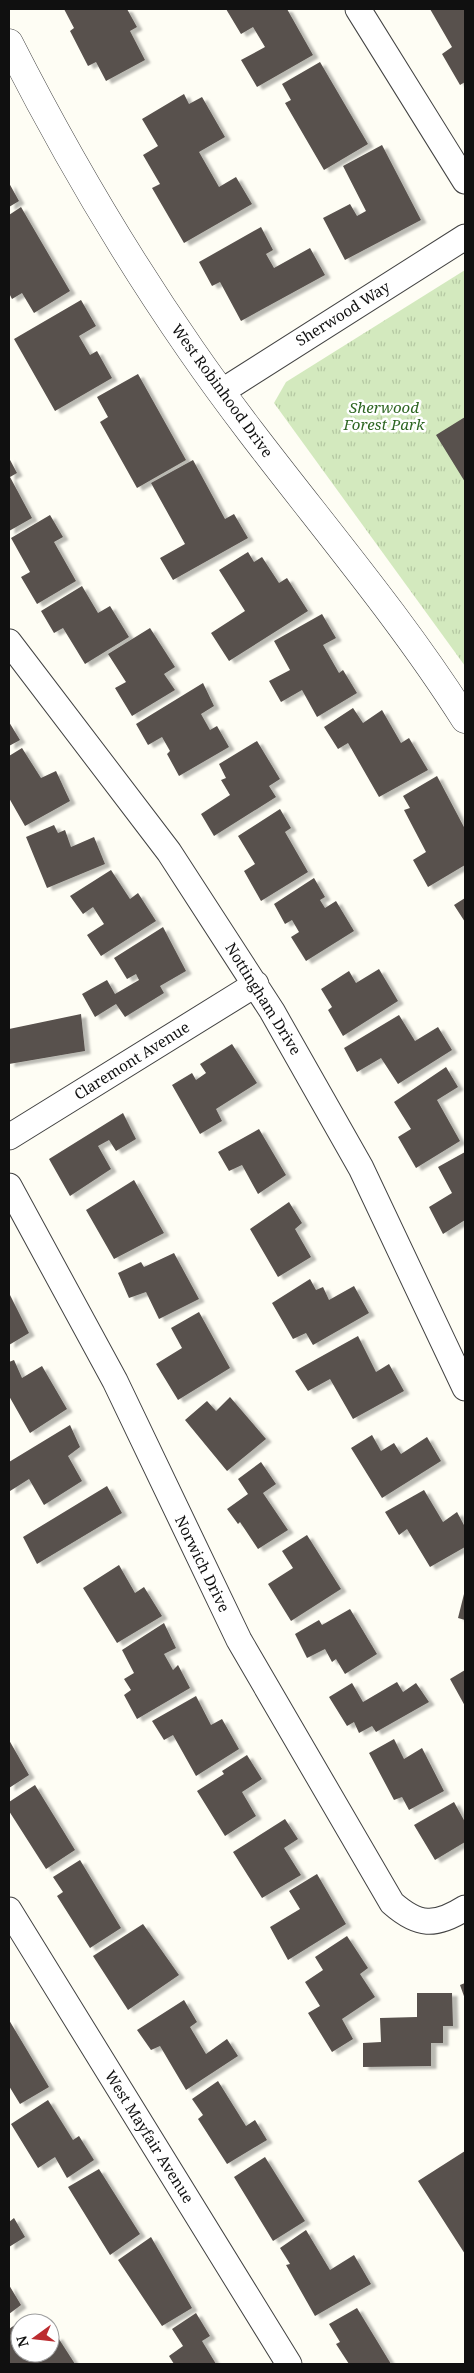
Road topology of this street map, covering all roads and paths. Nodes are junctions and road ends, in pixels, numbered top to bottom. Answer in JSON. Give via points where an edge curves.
{"nodes":[{"id":1,"x":358,"y":9,"type":"edge"},
{"id":2,"x":11,"y":54,"type":"edge"},
{"id":3,"x":465,"y":182,"type":"edge"},
{"id":4,"x":465,"y":237,"type":"edge"},
{"id":5,"x":221,"y":392,"type":"junction"},
{"id":6,"x":9,"y":642,"type":"edge"},
{"id":7,"x":465,"y":719,"type":"edge"},
{"id":8,"x":256,"y":984,"type":"junction"},
{"id":9,"x":9,"y":1137,"type":"edge"},
{"id":10,"x":9,"y":1186,"type":"edge"},
{"id":11,"x":465,"y":1388,"type":"edge"},
{"id":12,"x":465,"y":1908,"type":"edge"},
{"id":13,"x":9,"y":1910,"type":"edge"},
{"id":14,"x":289,"y":2364,"type":"edge"}],
"edges":[{"from":1,"to":3,"type":"street"},
{"from":2,"to":5,"type":"street","name":"West Robinhood Drive","via":[[93,198],[190,350]]},
{"from":4,"to":5,"type":"street","name":"Sherwood Way"},
{"from":5,"to":7,"type":"street","name":"West Robinhood Drive","via":[[357,568]]},
{"from":6,"to":8,"type":"street","name":"Nottingham Drive","via":[[169,852]]},
{"from":8,"to":9,"type":"street","name":"Claremont Avenue"},
{"from":8,"to":11,"type":"street","name":"Nottingham Drive","via":[[361,1168]]},
{"from":10,"to":12,"type":"street","name":"Norwich Drive","via":[[115,1381],[239,1640],[392,1903],[407,1916],[422,1921],[441,1921]]},
{"from":13,"to":14,"type":"street","name":"West Mayfair Avenue"}]}
